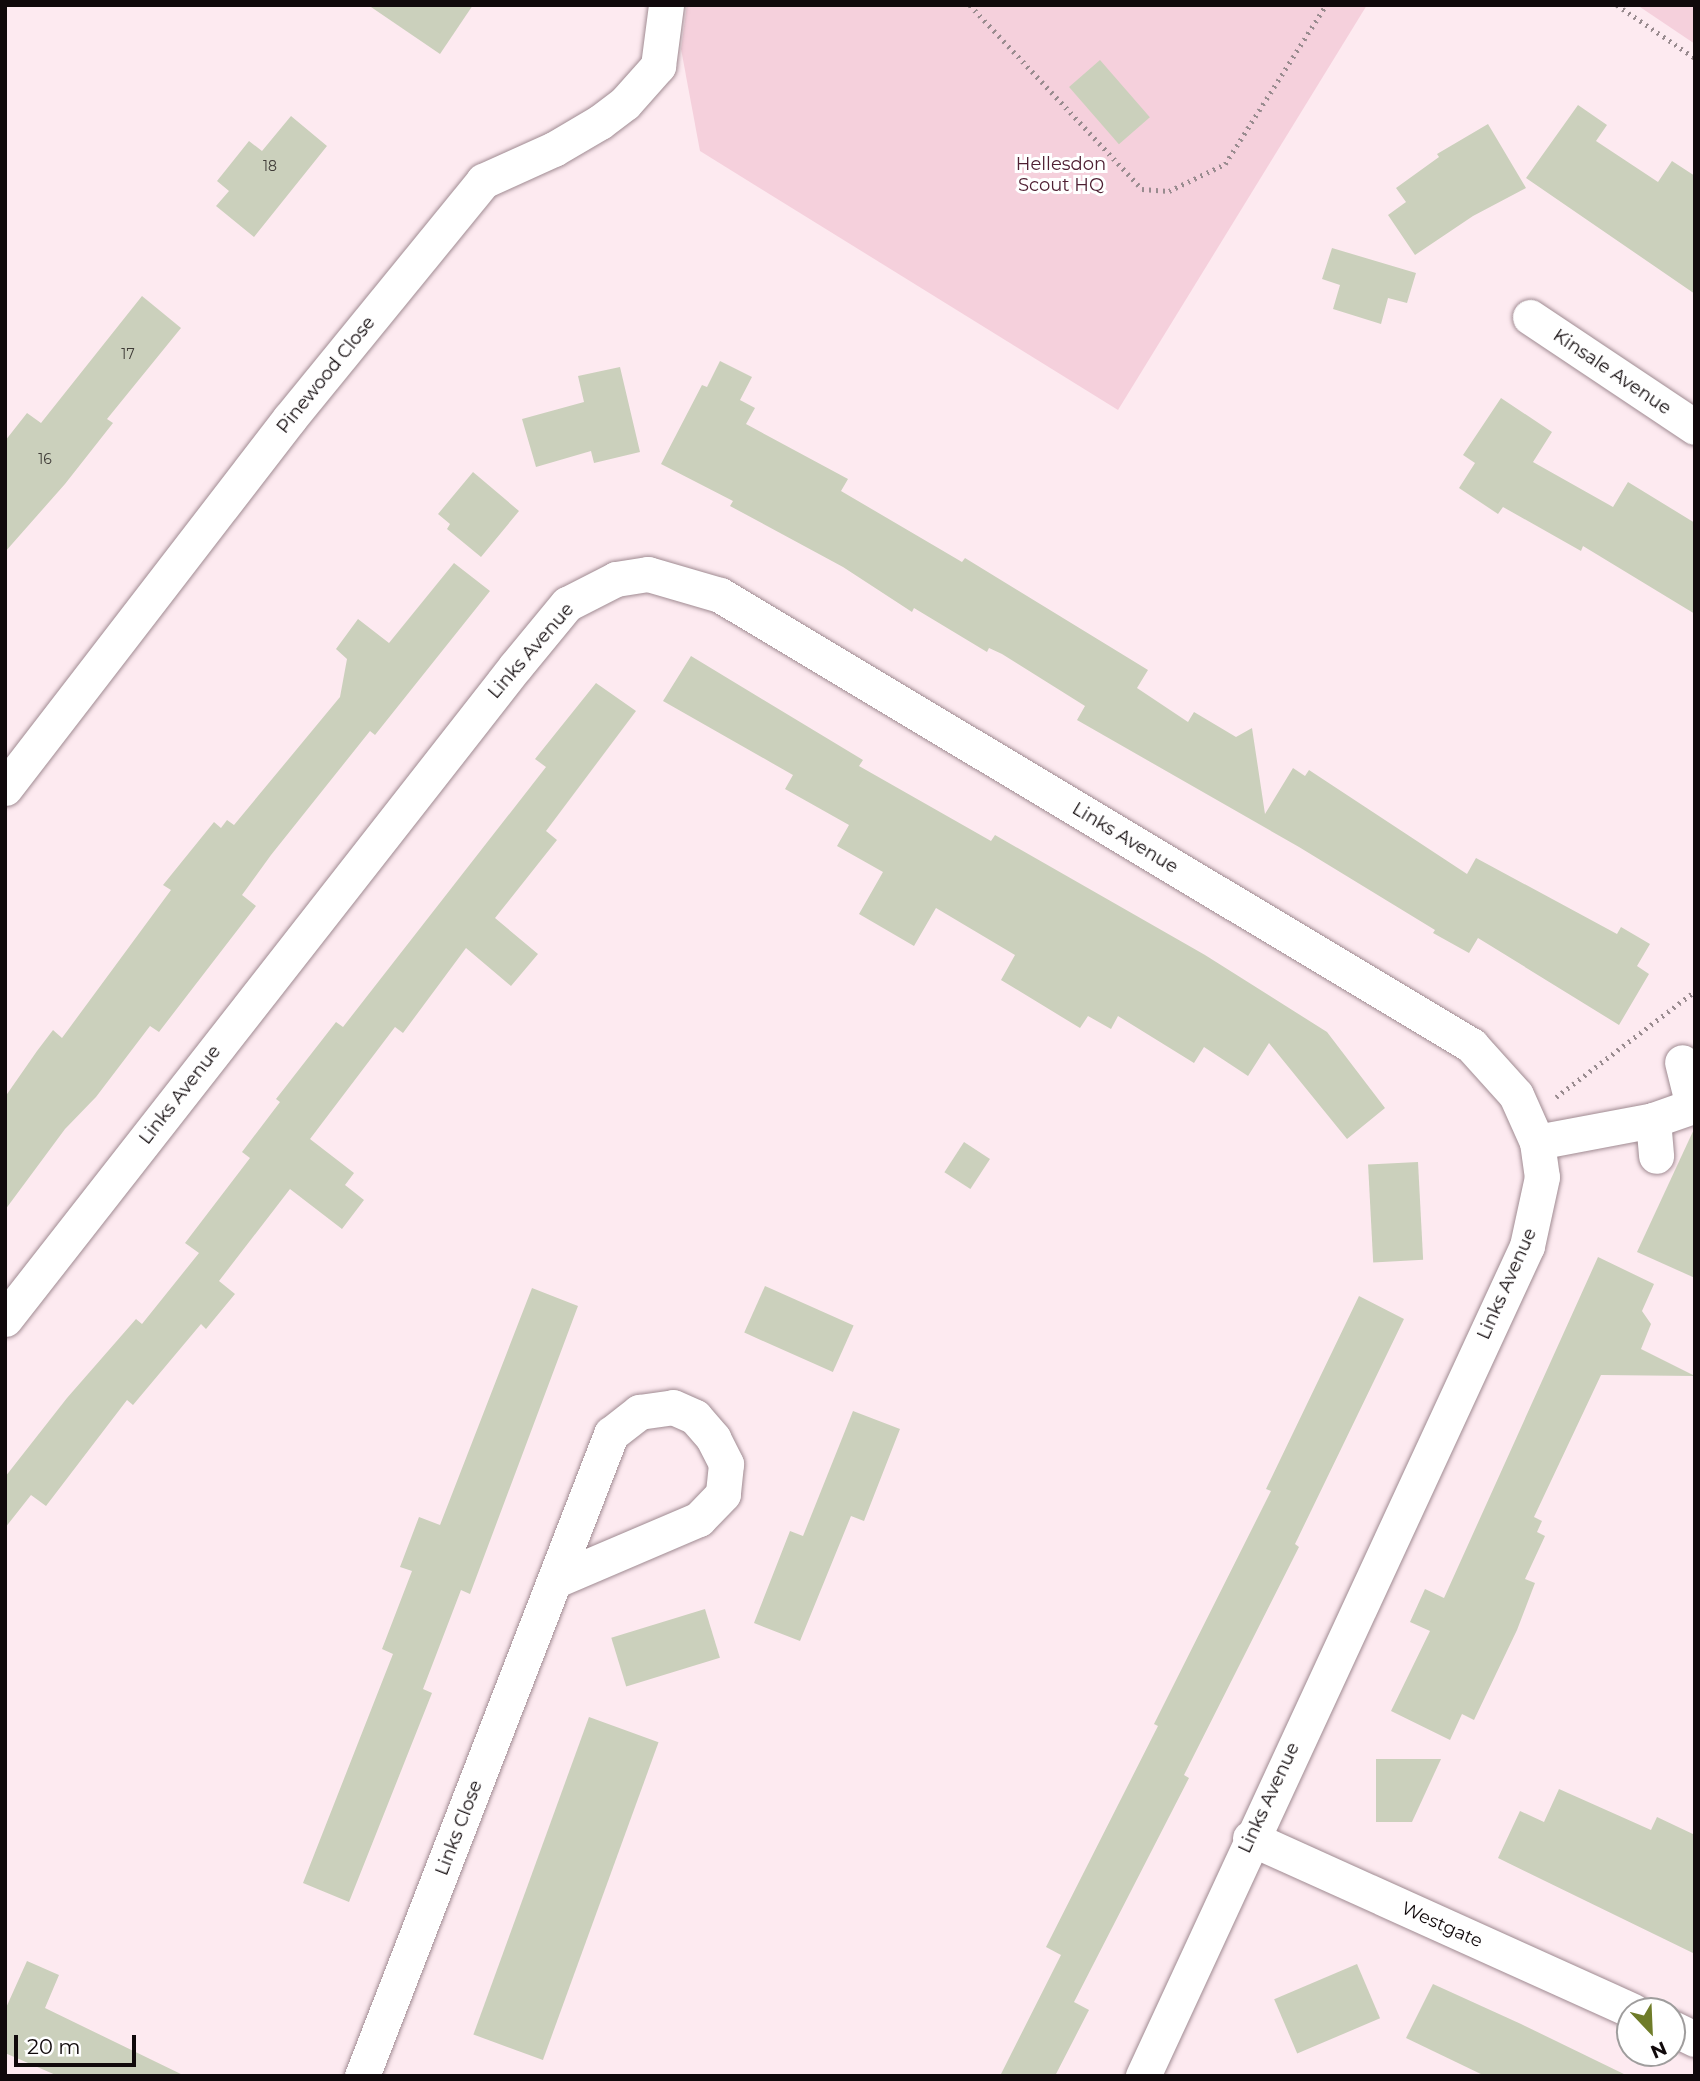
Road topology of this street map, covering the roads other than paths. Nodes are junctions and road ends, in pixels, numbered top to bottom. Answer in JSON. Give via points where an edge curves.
{"nodes":[{"id":1,"x":666,"y":5,"type":"edge"},
{"id":2,"x":1530,"y":317,"type":"dead end"},
{"id":3,"x":1695,"y":427,"type":"edge"},
{"id":4,"x":5,"y":788,"type":"edge"},
{"id":5,"x":1682,"y":1062,"type":"dead end"},
{"id":6,"x":1694,"y":1106,"type":"edge"},
{"id":7,"x":1653,"y":1120,"type":"junction"},
{"id":8,"x":1533,"y":1130,"type":"junction"},
{"id":9,"x":1657,"y":1156,"type":"dead end"},
{"id":10,"x":5,"y":1318,"type":"edge"},
{"id":11,"x":556,"y":1580,"type":"junction"},
{"id":12,"x":1250,"y":1838,"type":"junction"},
{"id":13,"x":1616,"y":2003,"type":"edge"},
{"id":14,"x":362,"y":2076,"type":"edge"},
{"id":15,"x":1143,"y":2076,"type":"edge"}],
"edges":[{"from":1,"to":4,"type":"street","name":"Pinewood Close","via":[[658,66],[625,103],[600,121],[554,149],[484,181],[290,418]]},
{"from":2,"to":3,"type":"street","name":"Kinsale Avenue"},
{"from":5,"to":6,"type":"street"},
{"from":6,"to":7,"type":"street"},
{"from":7,"to":8,"type":"street"},
{"from":7,"to":9,"type":"street"},
{"from":8,"to":10,"type":"street","name":"Links Avenue","via":[[1498,1070],[1471,1045],[720,595],[649,574],[617,579],[567,604]]},
{"from":8,"to":12,"type":"street","name":"Links Avenue","via":[[1542,1177],[1527,1246]]},
{"from":11,"to":11,"type":"street","name":"Links Close","via":[[611,1434],[639,1412],[673,1407],[695,1417],[726,1464],[723,1494],[699,1519]]},
{"from":11,"to":14,"type":"street","name":"Links Close"},
{"from":12,"to":13,"type":"street","name":"Westgate"},
{"from":12,"to":15,"type":"street","name":"Links Avenue"}]}
